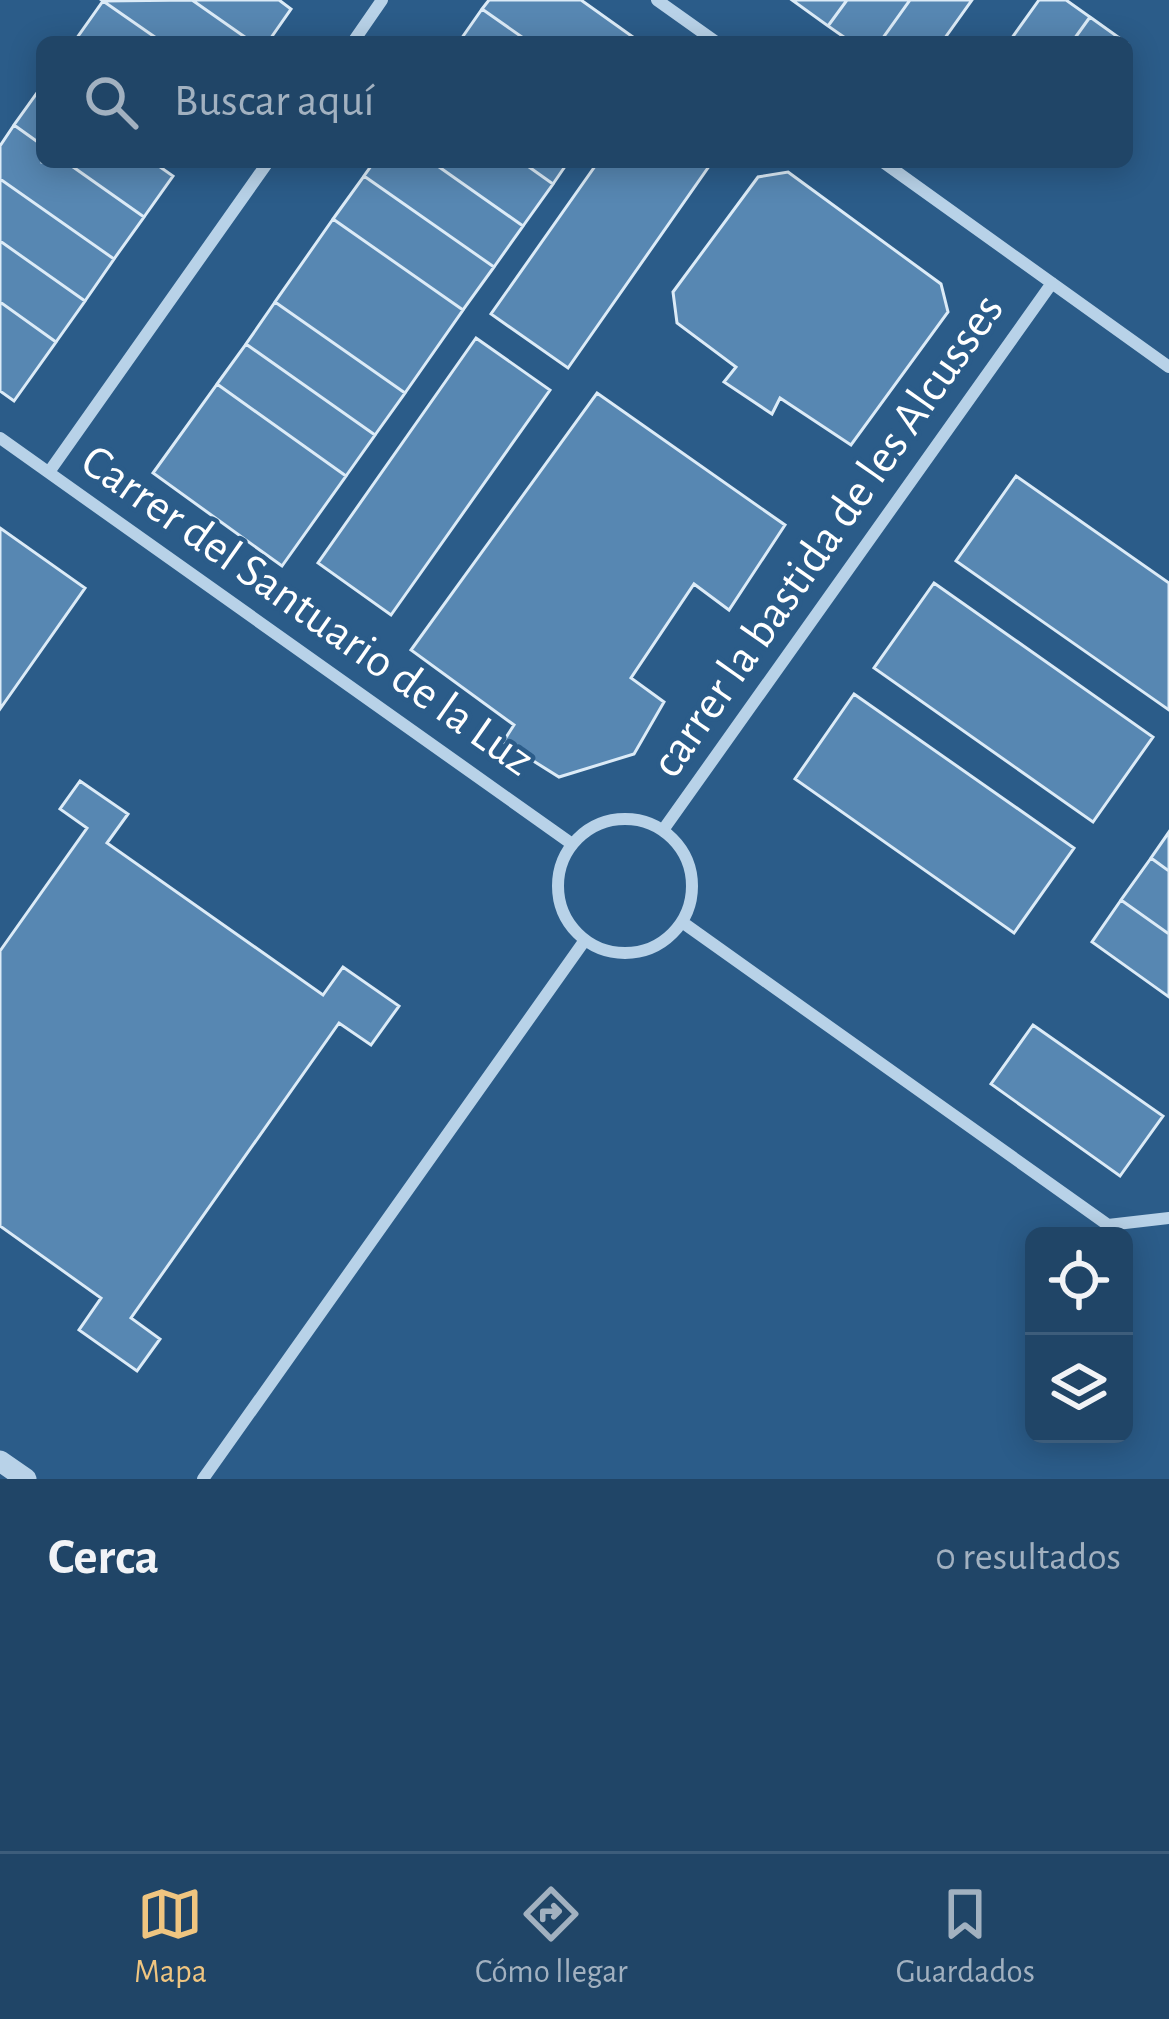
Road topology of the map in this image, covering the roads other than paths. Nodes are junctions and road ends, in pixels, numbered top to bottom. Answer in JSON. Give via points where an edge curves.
{"nodes":[{"id":1,"x":382,"y":0,"type":"edge"},
{"id":2,"x":657,"y":0,"type":"edge"},
{"id":3,"x":356,"y":36,"type":"edge"},
{"id":4,"x":708,"y":36,"type":"edge"},
{"id":5,"x":264,"y":168,"type":"edge"},
{"id":6,"x":891,"y":168,"type":"edge"},
{"id":7,"x":1052,"y":283,"type":"junction"},
{"id":8,"x":1169,"y":367,"type":"edge"},
{"id":9,"x":0,"y":438,"type":"edge"},
{"id":10,"x":49,"y":472,"type":"junction"},
{"id":11,"x":663,"y":830,"type":"junction"},
{"id":12,"x":572,"y":844,"type":"junction"},
{"id":13,"x":682,"y":922,"type":"junction"},
{"id":14,"x":585,"y":940,"type":"junction"},
{"id":15,"x":1169,"y":1219,"type":"edge"},
{"id":16,"x":0,"y":1461,"type":"edge"},
{"id":17,"x":26,"y":1479,"type":"edge"},
{"id":18,"x":203,"y":1479,"type":"edge"}],
"edges":[{"from":1,"to":3,"type":"street"},
{"from":2,"to":4,"type":"street"},
{"from":5,"to":10,"type":"street"},
{"from":6,"to":7,"type":"street"},
{"from":7,"to":8,"type":"street"},
{"from":7,"to":11,"type":"street","name":"carrer la bastida de les Alcusses"},
{"from":9,"to":10,"type":"street","name":"Carrer del Santuario de la Luz"},
{"from":10,"to":12,"type":"street","name":"Carrer del Santuario de la Luz"},
{"from":11,"to":12,"type":"street","via":[[634,819],[600,823]]},
{"from":11,"to":13,"type":"street","via":[[691,870]]},
{"from":12,"to":14,"type":"street","via":[[559,873],[560,903]]},
{"from":13,"to":14,"type":"street","via":[[638,952]]},
{"from":13,"to":15,"type":"street","via":[[1108,1226]]},
{"from":14,"to":18,"type":"street"},
{"from":16,"to":17,"type":"street"}]}
